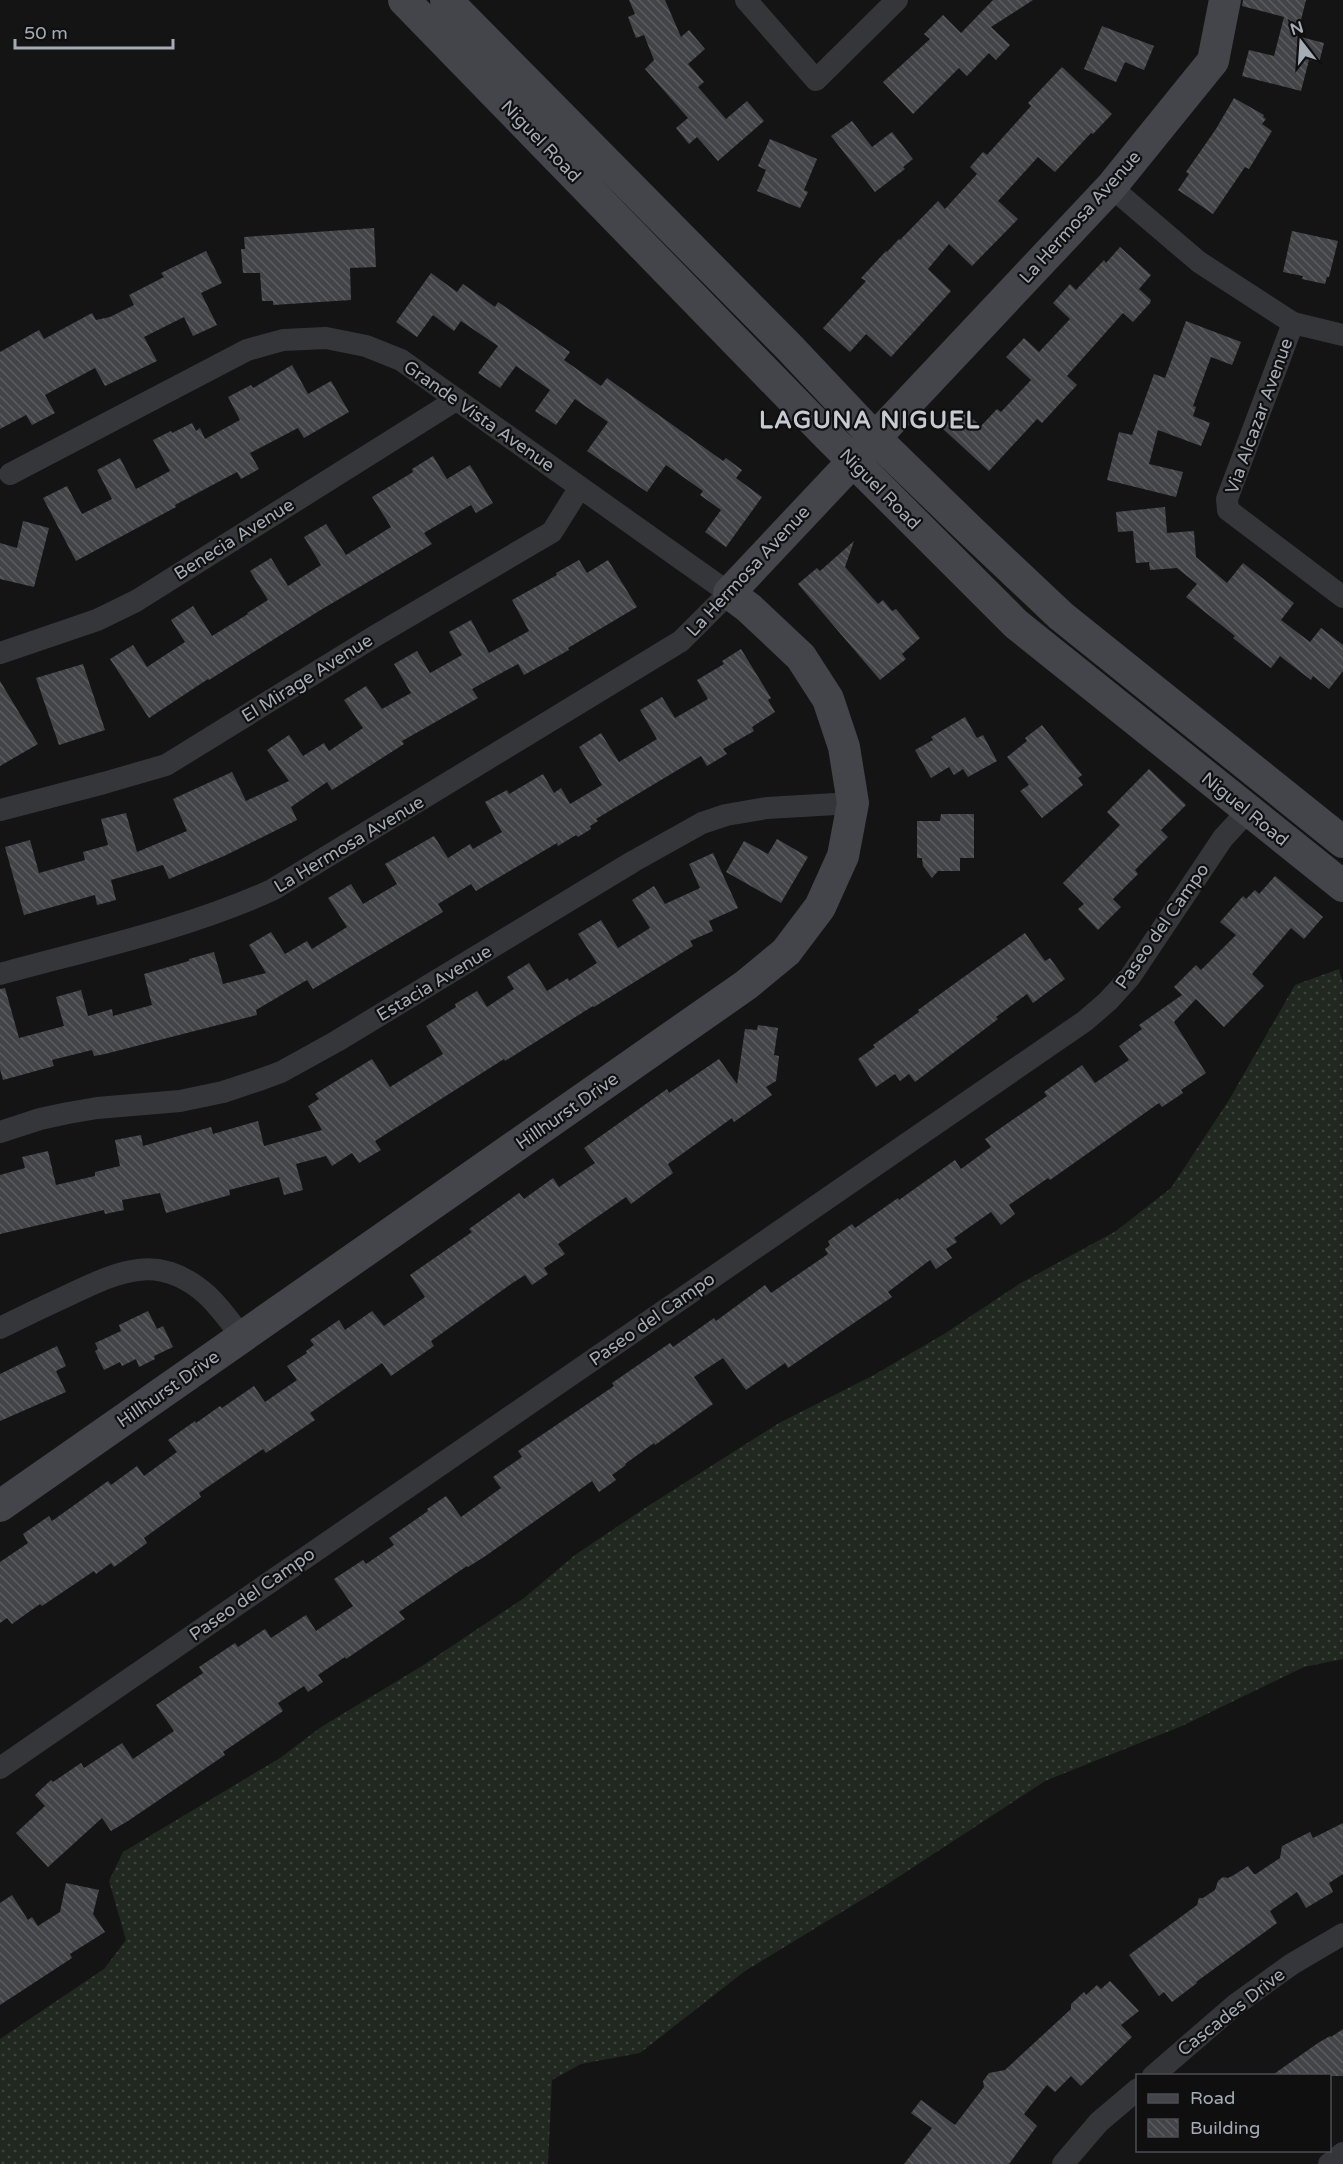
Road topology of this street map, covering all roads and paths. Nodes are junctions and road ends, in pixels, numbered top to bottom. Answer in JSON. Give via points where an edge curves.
{"nodes":[{"id":1,"x":404,"y":0,"type":"edge"},
{"id":2,"x":446,"y":0,"type":"edge"},
{"id":3,"x":746,"y":0,"type":"edge"},
{"id":4,"x":897,"y":0,"type":"edge"},
{"id":5,"x":1225,"y":0,"type":"edge"},
{"id":6,"x":1111,"y":187,"type":"junction"},
{"id":7,"x":1293,"y":323,"type":"junction"},
{"id":8,"x":1343,"y":335,"type":"edge"},
{"id":9,"x":456,"y":400,"type":"junction"},
{"id":10,"x":874,"y":437,"type":"junction"},
{"id":11,"x":853,"y":462,"type":"junction"},
{"id":12,"x":10,"y":474,"type":"dead end"},
{"id":13,"x":580,"y":487,"type":"junction"},
{"id":14,"x":729,"y":592,"type":"junction"},
{"id":15,"x":1343,"y":597,"type":"edge"},
{"id":16,"x":0,"y":653,"type":"edge"},
{"id":17,"x":1166,"y":702,"type":"junction"},
{"id":18,"x":853,"y":802,"type":"junction"},
{"id":19,"x":0,"y":810,"type":"edge"},
{"id":20,"x":1248,"y":811,"type":"junction"},
{"id":21,"x":1343,"y":842,"type":"edge"},
{"id":22,"x":1343,"y":861,"type":"edge"},
{"id":23,"x":1343,"y":886,"type":"edge"},
{"id":24,"x":0,"y":974,"type":"edge"},
{"id":25,"x":0,"y":1132,"type":"edge"},
{"id":26,"x":0,"y":1328,"type":"edge"},
{"id":27,"x":242,"y":1337,"type":"junction"},
{"id":28,"x":0,"y":1506,"type":"edge"},
{"id":29,"x":0,"y":1768,"type":"edge"},
{"id":30,"x":1343,"y":1934,"type":"edge"},
{"id":31,"x":1155,"y":2074,"type":"edge"},
{"id":32,"x":1136,"y":2090,"type":"edge"},
{"id":33,"x":1343,"y":2153,"type":"edge"},
{"id":34,"x":1063,"y":2164,"type":"edge"},
{"id":35,"x":1329,"y":2164,"type":"edge"}],
"edges":[{"from":1,"to":11,"type":"main road","name":"Niguel Road"},
{"from":2,"to":10,"type":"main road","name":"Niguel Road"},
{"from":3,"to":4,"type":"street","via":[[816,80]]},
{"from":5,"to":6,"type":"main road","name":"La Hermosa Avenue","via":[[1212,61]]},
{"from":6,"to":7,"type":"street","via":[[1199,262]]},
{"from":6,"to":10,"type":"main road","name":"La Hermosa Avenue"},
{"from":7,"to":8,"type":"street"},
{"from":7,"to":15,"type":"street","name":"Via Alcazar Avenue","via":[[1227,499],[1228,510]]},
{"from":9,"to":12,"type":"street","name":"Grande Vista Avenue","via":[[401,360],[366,346],[326,338],[283,340],[247,350]]},
{"from":9,"to":13,"type":"street","name":"Grande Vista Avenue"},
{"from":9,"to":16,"type":"street","name":"Benecia Avenue","via":[[136,601],[97,620]]},
{"from":10,"to":11,"type":"main road","name":"La Hermosa Avenue"},
{"from":10,"to":17,"type":"main road","name":"Niguel Road","via":[[1061,616]]},
{"from":11,"to":14,"type":"main road","name":"La Hermosa Avenue"},
{"from":11,"to":20,"type":"main road","name":"Niguel Road","via":[[1016,624]]},
{"from":13,"to":14,"type":"street","name":"Grande Vista Avenue"},
{"from":13,"to":19,"type":"street","name":"El Mirage Avenue","via":[[552,532],[166,765]]},
{"from":14,"to":18,"type":"main road","name":"Hillhurst Drive","via":[[801,657],[828,699],[844,747]]},
{"from":14,"to":24,"type":"street","name":"La Hermosa Avenue","via":[[681,642],[272,891],[193,921]]},
{"from":17,"to":20,"type":"main road","via":[[1165,714],[1171,725],[1234,777]]},
{"from":17,"to":21,"type":"main road","name":"Niguel Road"},
{"from":18,"to":25,"type":"street","name":"Estacia Avenue","via":[[767,808],[702,823],[281,1072],[223,1092],[180,1101],[68,1113]]},
{"from":18,"to":27,"type":"main road","name":"Hillhurst Drive","via":[[843,856],[825,897],[786,952],[746,985]]},
{"from":20,"to":22,"type":"main road","via":[[1273,807]]},
{"from":20,"to":23,"type":"main road","name":"Niguel Road"},
{"from":20,"to":29,"type":"street","name":"Paseo del Campo","via":[[1223,838],[1130,977],[1085,1021]]},
{"from":26,"to":27,"type":"street","via":[[124,1270],[146,1268],[170,1273],[206,1293]]},
{"from":27,"to":28,"type":"main road","name":"Hillhurst Drive"},
{"from":30,"to":31,"type":"street","name":"Cascades Drive","via":[[1235,2005]]},
{"from":32,"to":34,"type":"street","via":[[1100,2122]]},
{"from":33,"to":35,"type":"street"}]}
